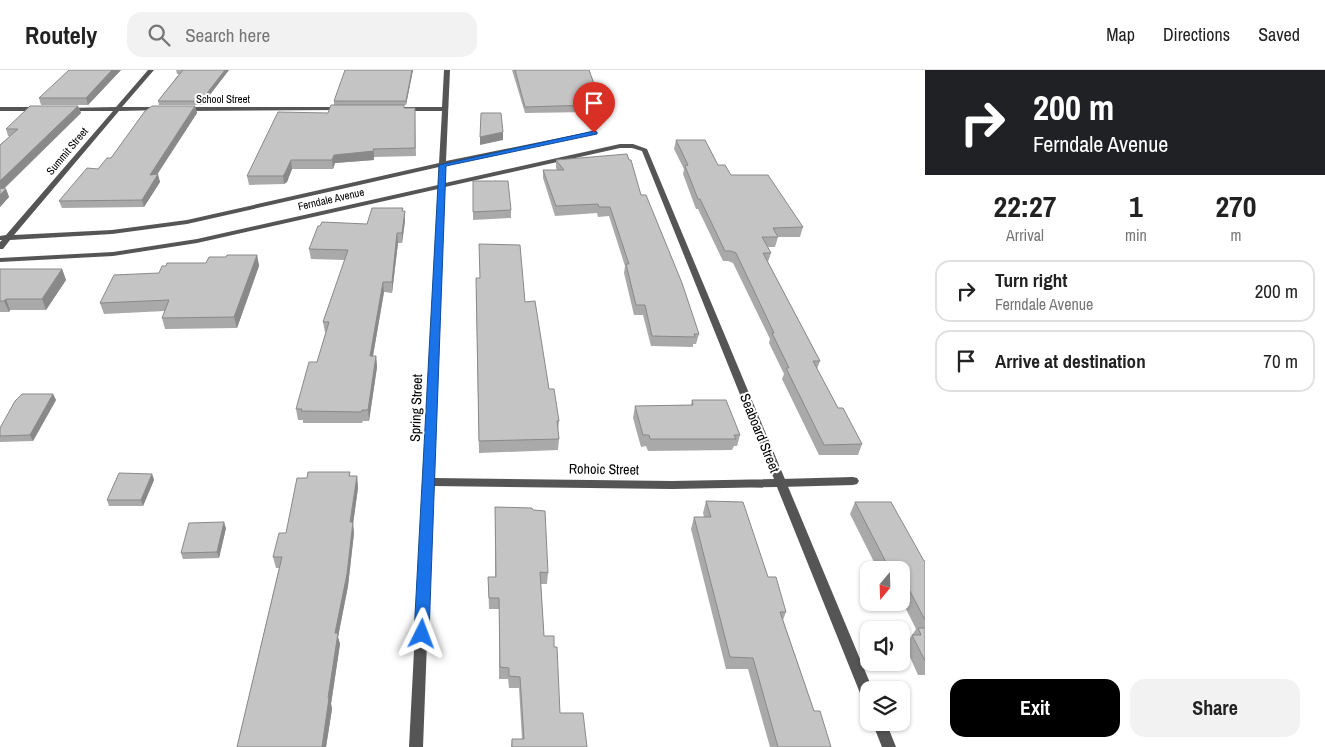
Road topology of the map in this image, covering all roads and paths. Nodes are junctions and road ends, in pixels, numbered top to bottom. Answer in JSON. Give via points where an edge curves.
{"nodes":[{"id":1,"x":151,"y":70,"type":"edge"},
{"id":2,"x":447,"y":70,"type":"edge"},
{"id":3,"x":0,"y":109,"type":"edge"},
{"id":4,"x":49,"y":109,"type":"edge"},
{"id":5,"x":59,"y":109,"type":"edge"},
{"id":6,"x":117,"y":109,"type":"junction"},
{"id":7,"x":167,"y":109,"type":"edge"},
{"id":8,"x":177,"y":109,"type":"edge"},
{"id":9,"x":346,"y":109,"type":"edge"},
{"id":10,"x":396,"y":109,"type":"edge"},
{"id":11,"x":446,"y":109,"type":"junction"},
{"id":12,"x":594,"y":133,"type":"dead end"},
{"id":13,"x":443,"y":165,"type":"junction"},
{"id":14,"x":652,"y":168,"type":"joint"},
{"id":15,"x":441,"y":186,"type":"junction"},
{"id":16,"x":9,"y":237,"type":"junction"},
{"id":17,"x":0,"y":238,"type":"edge"},
{"id":18,"x":0,"y":247,"type":"edge"},
{"id":19,"x":0,"y":260,"type":"edge"},
{"id":20,"x":853,"y":481,"type":"dead end"},
{"id":21,"x":429,"y":482,"type":"junction"},
{"id":22,"x":780,"y":483,"type":"junction"},
{"id":23,"x":862,"y":681,"type":"edge"},
{"id":24,"x":883,"y":731,"type":"edge"},
{"id":25,"x":416,"y":747,"type":"edge"},
{"id":26,"x":889,"y":747,"type":"edge"}],
"edges":[{"from":1,"to":6,"type":"street","name":"Summit Street"},
{"from":2,"to":11,"type":"street","name":"Spring Street"},
{"from":3,"to":4,"type":"street"},
{"from":5,"to":6,"type":"street"},
{"from":6,"to":7,"type":"street"},
{"from":6,"to":16,"type":"street","name":"Summit Street"},
{"from":8,"to":9,"type":"street","name":"School Street"},
{"from":10,"to":11,"type":"street"},
{"from":11,"to":13,"type":"street","name":"Spring Street"},
{"from":12,"to":13,"type":"street","name":"Ferndale Avenue"},
{"from":13,"to":15,"type":"street","name":"Spring Street"},
{"from":13,"to":16,"type":"street","name":"Ferndale Avenue","via":[[187,222],[112,232]]},
{"from":14,"to":15,"type":"street","name":"Ferndale Avenue","via":[[645,150],[620,146]]},
{"from":14,"to":22,"type":"street","name":"Seaboard Street"},
{"from":15,"to":19,"type":"street","name":"Ferndale Avenue","via":[[188,243],[113,254]]},
{"from":15,"to":21,"type":"street","name":"Spring Street"},
{"from":16,"to":17,"type":"street","name":"Ferndale Avenue"},
{"from":16,"to":18,"type":"street","name":"Summit Street"},
{"from":20,"to":22,"type":"street","name":"Rohoic Street"},
{"from":21,"to":22,"type":"street","name":"Rohoic Street"},
{"from":21,"to":25,"type":"street","name":"Spring Street"},
{"from":22,"to":23,"type":"street","name":"Seaboard Street"},
{"from":24,"to":26,"type":"street"}]}
